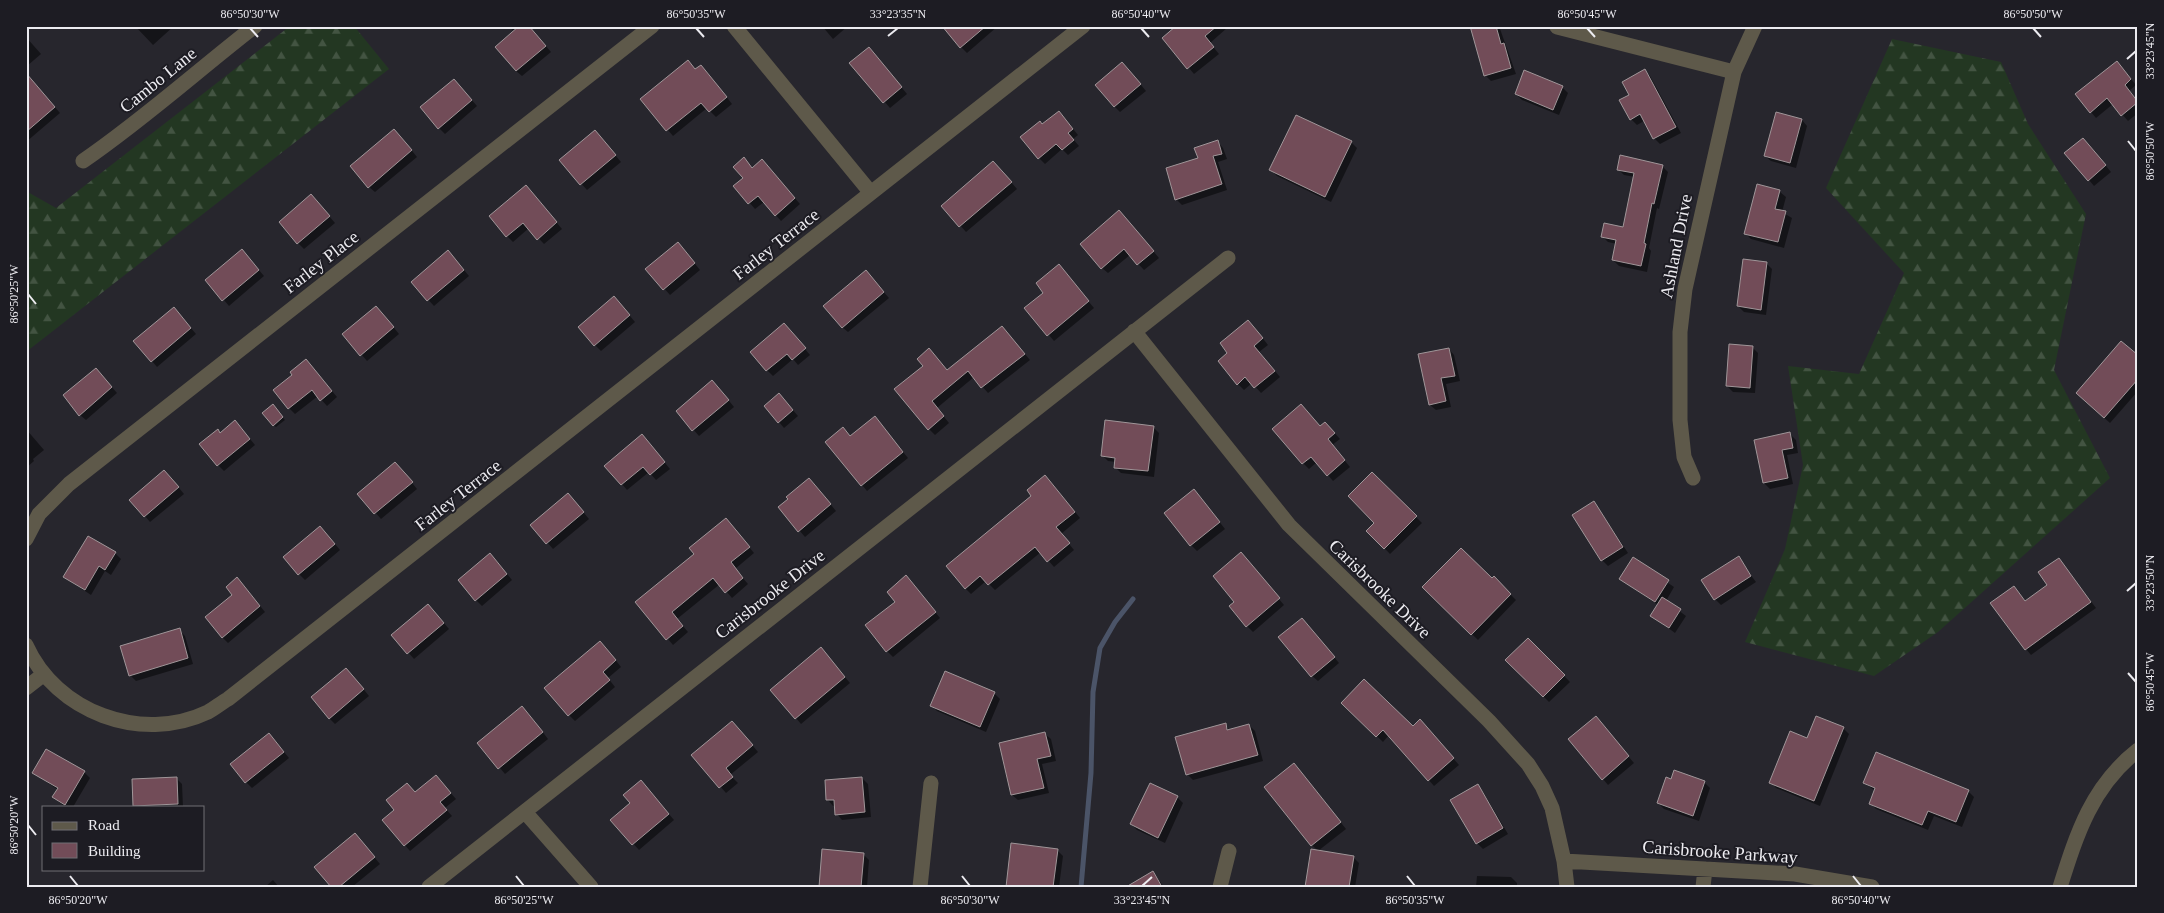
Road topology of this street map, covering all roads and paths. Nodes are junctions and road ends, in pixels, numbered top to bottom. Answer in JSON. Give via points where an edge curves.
{"nodes":[{"id":1,"x":255,"y":26,"type":"edge"},
{"id":2,"x":652,"y":26,"type":"edge"},
{"id":3,"x":734,"y":26,"type":"edge"},
{"id":4,"x":1083,"y":26,"type":"edge"},
{"id":5,"x":1754,"y":26,"type":"edge"},
{"id":6,"x":1557,"y":27,"type":"edge"},
{"id":7,"x":1734,"y":72,"type":"junction"},
{"id":8,"x":83,"y":161,"type":"dead end"},
{"id":9,"x":871,"y":193,"type":"junction"},
{"id":10,"x":1228,"y":258,"type":"dead end"},
{"id":11,"x":1134,"y":331,"type":"junction"},
{"id":12,"x":1693,"y":478,"type":"dead end"},
{"id":13,"x":26,"y":539,"type":"edge"},
{"id":14,"x":26,"y":645,"type":"edge"},
{"id":15,"x":44,"y":674,"type":"junction"},
{"id":16,"x":26,"y":688,"type":"edge"},
{"id":17,"x":2138,"y":750,"type":"edge"},
{"id":18,"x":931,"y":783,"type":"dead end"},
{"id":19,"x":525,"y":812,"type":"junction"},
{"id":20,"x":1229,"y":851,"type":"dead end"},
{"id":21,"x":1564,"y":861,"type":"junction"},
{"id":22,"x":1705,"y":869,"type":"junction"},
{"id":23,"x":429,"y":887,"type":"edge"},
{"id":24,"x":591,"y":887,"type":"edge"},
{"id":25,"x":920,"y":887,"type":"edge"},
{"id":26,"x":1220,"y":887,"type":"edge"},
{"id":27,"x":1567,"y":887,"type":"edge"},
{"id":28,"x":1703,"y":887,"type":"edge"},
{"id":29,"x":1872,"y":887,"type":"edge"},
{"id":30,"x":2060,"y":887,"type":"edge"}],
"edges":[{"from":1,"to":8,"type":"street","name":"Cambo Lane","via":[[119,136]]},
{"from":2,"to":13,"type":"street","name":"Farley Place","via":[[69,484],[40,514]]},
{"from":3,"to":9,"type":"street"},
{"from":4,"to":9,"type":"street","name":"Farley Terrace"},
{"from":5,"to":7,"type":"street","name":"Ashland Drive"},
{"from":6,"to":7,"type":"street"},
{"from":7,"to":12,"type":"street","name":"Ashland Drive","via":[[1690,259],[1680,332],[1681,429],[1684,457]]},
{"from":9,"to":15,"type":"street","name":"Farley Terrace","via":[[228,700],[208,712],[169,723],[117,721],[69,698]]},
{"from":10,"to":11,"type":"street","name":"Carisbrooke Drive"},
{"from":11,"to":19,"type":"street","name":"Carisbrooke Drive"},
{"from":11,"to":21,"type":"street","name":"Carisbrooke Drive","via":[[1289,525],[1512,744],[1528,764],[1548,800]]},
{"from":14,"to":15,"type":"street"},
{"from":15,"to":16,"type":"street"},
{"from":17,"to":30,"type":"street","via":[[2104,784],[2087,812]]},
{"from":18,"to":25,"type":"street"},
{"from":19,"to":23,"type":"street","name":"Carisbrooke Drive"},
{"from":19,"to":24,"type":"street"},
{"from":20,"to":26,"type":"street"},
{"from":21,"to":22,"type":"street","name":"Carisbrooke Parkway"},
{"from":21,"to":27,"type":"street","name":"Carisbrooke Drive"},
{"from":22,"to":28,"type":"street"},
{"from":22,"to":29,"type":"street","name":"Carisbrooke Parkway","via":[[1795,874]]}]}
